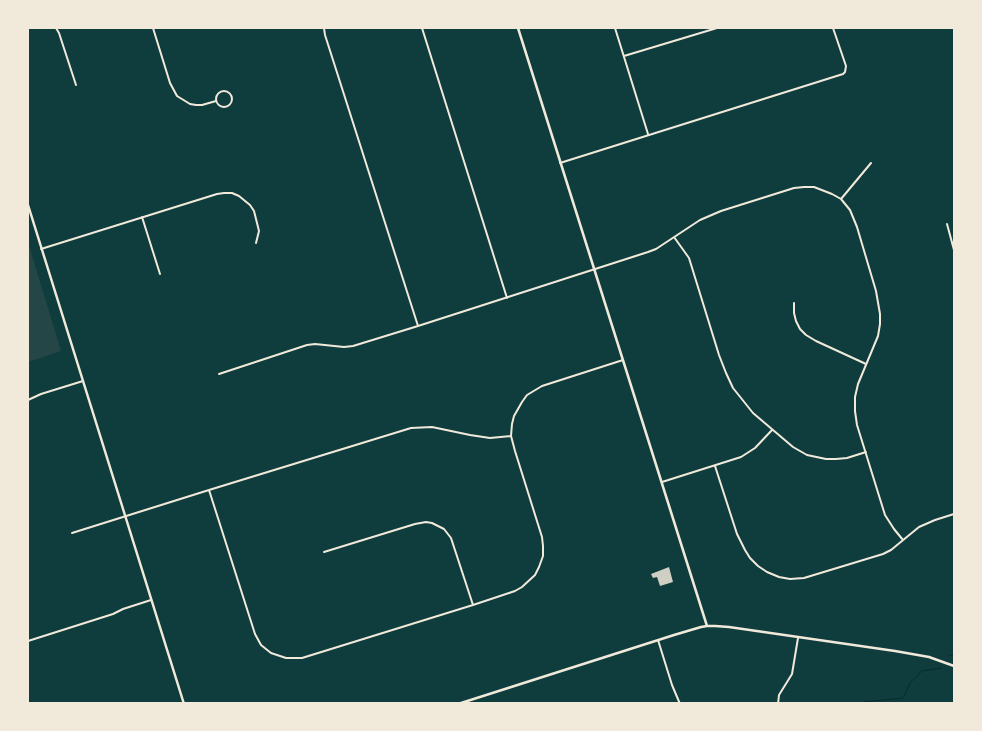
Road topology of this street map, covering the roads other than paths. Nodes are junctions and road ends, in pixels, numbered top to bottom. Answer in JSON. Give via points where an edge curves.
{"nodes":[{"id":1,"x":56,"y":28,"type":"edge"},
{"id":2,"x":153,"y":28,"type":"edge"},
{"id":3,"x":324,"y":28,"type":"edge"},
{"id":4,"x":422,"y":28,"type":"edge"},
{"id":5,"x":518,"y":28,"type":"edge"},
{"id":6,"x":615,"y":28,"type":"edge"},
{"id":7,"x":717,"y":28,"type":"edge"},
{"id":8,"x":833,"y":28,"type":"edge"},
{"id":9,"x":624,"y":56,"type":"junction"},
{"id":10,"x":76,"y":85,"type":"dead end"},
{"id":11,"x":216,"y":101,"type":"junction"},
{"id":12,"x":648,"y":134,"type":"junction"},
{"id":13,"x":560,"y":163,"type":"junction"},
{"id":14,"x":871,"y":163,"type":"dead end"},
{"id":15,"x":840,"y":199,"type":"junction"},
{"id":16,"x":28,"y":205,"type":"edge"},
{"id":17,"x":142,"y":217,"type":"junction"},
{"id":18,"x":947,"y":224,"type":"dead end"},
{"id":19,"x":674,"y":237,"type":"junction"},
{"id":20,"x":256,"y":243,"type":"dead end"},
{"id":21,"x":41,"y":249,"type":"junction"},
{"id":22,"x":954,"y":250,"type":"edge"},
{"id":23,"x":594,"y":269,"type":"junction"},
{"id":24,"x":160,"y":274,"type":"dead end"},
{"id":25,"x":507,"y":298,"type":"junction"},
{"id":26,"x":794,"y":303,"type":"dead end"},
{"id":27,"x":418,"y":326,"type":"junction"},
{"id":28,"x":623,"y":360,"type":"junction"},
{"id":29,"x":866,"y":364,"type":"junction"},
{"id":30,"x":219,"y":374,"type":"dead end"},
{"id":31,"x":83,"y":381,"type":"junction"},
{"id":32,"x":28,"y":400,"type":"edge"},
{"id":33,"x":772,"y":430,"type":"junction"},
{"id":34,"x":511,"y":436,"type":"junction"},
{"id":35,"x":866,"y":452,"type":"junction"},
{"id":36,"x":715,"y":466,"type":"junction"},
{"id":37,"x":662,"y":482,"type":"junction"},
{"id":38,"x":209,"y":490,"type":"junction"},
{"id":39,"x":954,"y":514,"type":"edge"},
{"id":40,"x":124,"y":517,"type":"junction"},
{"id":41,"x":72,"y":533,"type":"dead end"},
{"id":42,"x":903,"y":540,"type":"junction"},
{"id":43,"x":324,"y":552,"type":"dead end"},
{"id":44,"x":151,"y":600,"type":"junction"},
{"id":45,"x":472,"y":605,"type":"junction"},
{"id":46,"x":707,"y":626,"type":"junction"},
{"id":47,"x":798,"y":638,"type":"junction"},
{"id":48,"x":658,"y":640,"type":"junction"},
{"id":49,"x":28,"y":642,"type":"edge"},
{"id":50,"x":954,"y":666,"type":"edge"},
{"id":51,"x":184,"y":704,"type":"edge"},
{"id":52,"x":458,"y":704,"type":"edge"},
{"id":53,"x":680,"y":704,"type":"edge"},
{"id":54,"x":778,"y":704,"type":"edge"}],
"edges":[{"from":1,"to":10,"type":"street"},
{"from":2,"to":11,"type":"street","via":[[177,96],[196,105]]},
{"from":3,"to":27,"type":"street"},
{"from":4,"to":25,"type":"street"},
{"from":5,"to":13,"type":"street"},
{"from":6,"to":9,"type":"street"},
{"from":7,"to":9,"type":"street"},
{"from":8,"to":12,"type":"street","via":[[846,66],[843,74]]},
{"from":9,"to":12,"type":"street"},
{"from":11,"to":11,"type":"street","via":[[226,106],[232,98],[222,92]]},
{"from":12,"to":13,"type":"street"},
{"from":13,"to":23,"type":"street"},
{"from":14,"to":15,"type":"street"},
{"from":15,"to":19,"type":"street","via":[[814,188],[794,188],[710,215]]},
{"from":15,"to":29,"type":"street","via":[[850,210],[879,302],[878,336]]},
{"from":16,"to":21,"type":"street"},
{"from":17,"to":20,"type":"street","via":[[217,194],[232,193],[245,200],[254,212],[259,231]]},
{"from":17,"to":21,"type":"street"},
{"from":17,"to":24,"type":"street"},
{"from":18,"to":22,"type":"street"},
{"from":19,"to":23,"type":"street","via":[[656,249]]},
{"from":19,"to":33,"type":"street","via":[[689,258],[719,355],[733,388],[752,413]]},
{"from":21,"to":31,"type":"street"},
{"from":23,"to":25,"type":"street"},
{"from":23,"to":28,"type":"street"},
{"from":25,"to":27,"type":"street"},
{"from":26,"to":29,"type":"street","via":[[796,321],[806,335]]},
{"from":27,"to":30,"type":"street","via":[[353,346],[307,345]]},
{"from":28,"to":34,"type":"street","via":[[534,390],[517,410]]},
{"from":28,"to":37,"type":"street"},
{"from":29,"to":35,"type":"street","via":[[855,397],[855,411]]},
{"from":31,"to":32,"type":"street"},
{"from":31,"to":40,"type":"street"},
{"from":33,"to":35,"type":"street","via":[[793,447],[817,458],[847,458]]},
{"from":33,"to":36,"type":"street","via":[[748,453]]},
{"from":34,"to":38,"type":"street","via":[[490,438],[432,427],[411,428]]},
{"from":34,"to":45,"type":"street","via":[[542,538],[543,556],[535,575],[522,588]]},
{"from":35,"to":42,"type":"street","via":[[885,515]]},
{"from":36,"to":37,"type":"street"},
{"from":36,"to":42,"type":"street","via":[[737,534],[750,558],[767,572],[796,579],[813,576],[882,554]]},
{"from":37,"to":46,"type":"street"},
{"from":38,"to":40,"type":"street"},
{"from":38,"to":45,"type":"street","via":[[255,634],[271,654],[302,658]]},
{"from":39,"to":42,"type":"street","via":[[919,527]]},
{"from":40,"to":41,"type":"street"},
{"from":40,"to":44,"type":"street"},
{"from":43,"to":45,"type":"street","via":[[420,523],[438,525],[454,543]]},
{"from":44,"to":49,"type":"street"},
{"from":44,"to":51,"type":"street"},
{"from":46,"to":47,"type":"street"},
{"from":46,"to":48,"type":"street"},
{"from":47,"to":50,"type":"street","via":[[918,655]]},
{"from":47,"to":54,"type":"street","via":[[792,674],[779,695]]},
{"from":48,"to":52,"type":"street"},
{"from":48,"to":53,"type":"street"}]}
